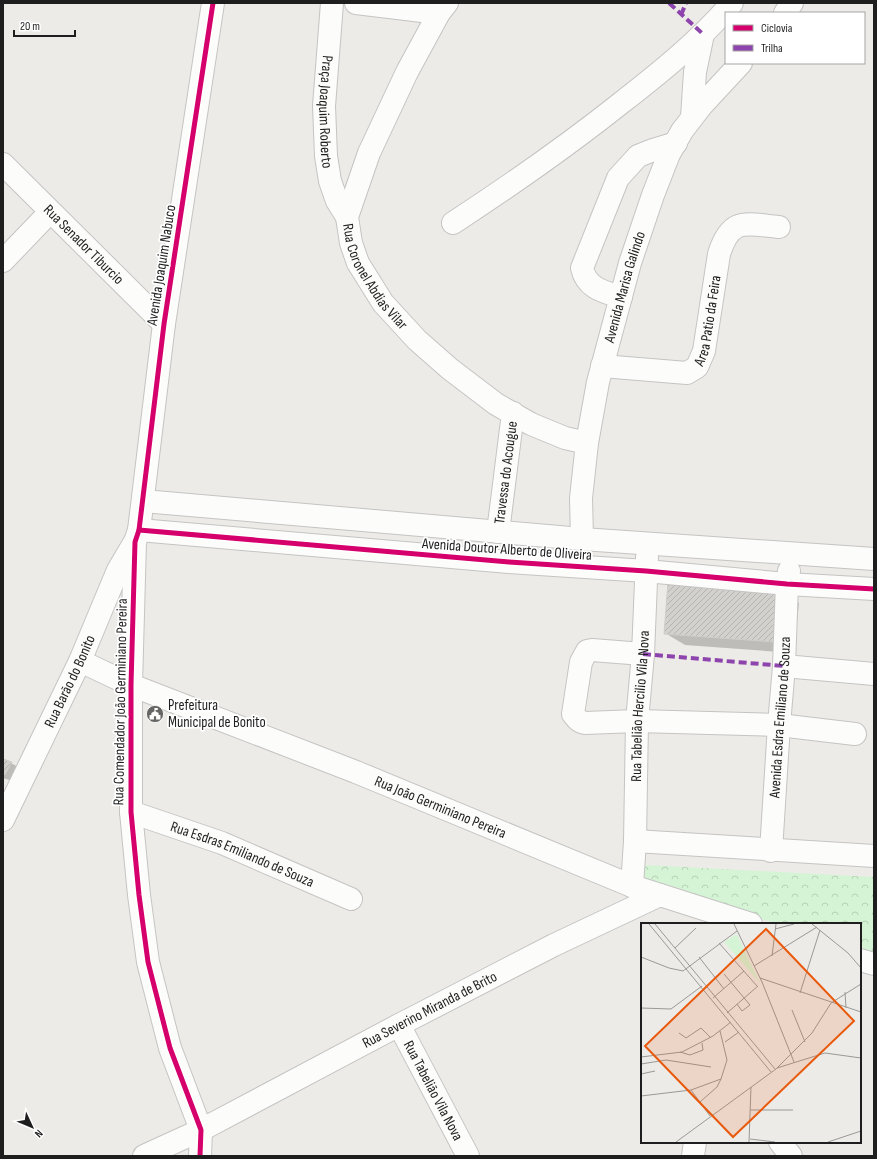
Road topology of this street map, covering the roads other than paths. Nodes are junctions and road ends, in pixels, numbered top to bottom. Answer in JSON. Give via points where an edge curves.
{"nodes":[{"id":1,"x":213,"y":3,"type":"edge"},
{"id":2,"x":332,"y":3,"type":"edge"},
{"id":3,"x":356,"y":3,"type":"edge"},
{"id":4,"x":732,"y":3,"type":"edge"},
{"id":5,"x":792,"y":3,"type":"edge"},
{"id":6,"x":443,"y":8,"type":"edge"},
{"id":7,"x":786,"y":12,"type":"edge"},
{"id":8,"x":703,"y":34,"type":"junction"},
{"id":9,"x":740,"y":64,"type":"edge"},
{"id":10,"x":692,"y":117,"type":"junction"},
{"id":11,"x":676,"y":143,"type":"junction"},
{"id":12,"x":3,"y":164,"type":"edge"},
{"id":13,"x":50,"y":212,"type":"junction"},
{"id":14,"x":346,"y":217,"type":"junction"},
{"id":15,"x":453,"y":223,"type":"dead end"},
{"id":16,"x":779,"y":226,"type":"dead end"},
{"id":17,"x":3,"y":261,"type":"edge"},
{"id":18,"x":621,"y":297,"type":"junction"},
{"id":19,"x":164,"y":324,"type":"junction"},
{"id":20,"x":602,"y":366,"type":"junction"},
{"id":21,"x":513,"y":413,"type":"junction"},
{"id":22,"x":587,"y":443,"type":"junction"},
{"id":23,"x":143,"y":501,"type":"junction"},
{"id":24,"x":490,"y":531,"type":"junction"},
{"id":25,"x":137,"y":536,"type":"junction"},
{"id":26,"x":582,"y":539,"type":"junction"},
{"id":27,"x":648,"y":544,"type":"junction"},
{"id":28,"x":791,"y":554,"type":"junction"},
{"id":29,"x":874,"y":559,"type":"edge"},
{"id":30,"x":479,"y":560,"type":"junction"},
{"id":31,"x":646,"y":571,"type":"junction"},
{"id":32,"x":787,"y":584,"type":"junction"},
{"id":33,"x":874,"y":589,"type":"edge"},
{"id":34,"x":643,"y":654,"type":"junction"},
{"id":35,"x":80,"y":661,"type":"junction"},
{"id":36,"x":784,"y":666,"type":"junction"},
{"id":37,"x":874,"y":674,"type":"edge"},
{"id":38,"x":131,"y":685,"type":"junction"},
{"id":39,"x":637,"y":721,"type":"junction"},
{"id":40,"x":779,"y":725,"type":"junction"},
{"id":41,"x":855,"y":734,"type":"dead end"},
{"id":42,"x":131,"y":812,"type":"junction"},
{"id":43,"x":3,"y":820,"type":"edge"},
{"id":44,"x":636,"y":841,"type":"junction"},
{"id":45,"x":771,"y":851,"type":"junction"},
{"id":46,"x":874,"y":856,"type":"edge"},
{"id":47,"x":632,"y":886,"type":"junction"},
{"id":48,"x":660,"y":895,"type":"junction"},
{"id":49,"x":351,"y":899,"type":"dead end"},
{"id":50,"x":748,"y":923,"type":"edge"},
{"id":51,"x":861,"y":960,"type":"edge"},
{"id":52,"x":874,"y":964,"type":"edge"},
{"id":53,"x":399,"y":1025,"type":"junction"},
{"id":54,"x":201,"y":1130,"type":"junction"},
{"id":55,"x":695,"y":1143,"type":"edge"},
{"id":56,"x":781,"y":1143,"type":"edge"},
{"id":57,"x":144,"y":1156,"type":"edge"},
{"id":58,"x":200,"y":1156,"type":"edge"},
{"id":59,"x":468,"y":1156,"type":"edge"},
{"id":60,"x":692,"y":1156,"type":"edge"},
{"id":61,"x":791,"y":1156,"type":"edge"}],
"edges":[{"from":1,"to":19,"type":"street","name":"Avenida Joaquim Nabuco"},
{"from":2,"to":14,"type":"street","name":"Praça Joaquim Roberto","via":[[324,106],[326,156],[330,181]]},
{"from":3,"to":6,"type":"street"},
{"from":4,"to":8,"type":"street"},
{"from":5,"to":7,"type":"street"},
{"from":6,"to":14,"type":"street","name":"Rua Coronel Abdias Vilar","via":[[407,72],[369,153]]},
{"from":8,"to":10,"type":"street","via":[[695,72]]},
{"from":8,"to":15,"type":"street","via":[[602,118]]},
{"from":9,"to":10,"type":"street","name":"Avenida Marisa Galindo"},
{"from":10,"to":11,"type":"street","name":"Avenida Marisa Galindo"},
{"from":11,"to":18,"type":"street","name":"Avenida Marisa Galindo","via":[[653,195]]},
{"from":11,"to":18,"type":"street","via":[[638,156],[618,178],[582,268],[583,276],[589,283]]},
{"from":12,"to":13,"type":"street","name":"Rua Senador Tiburcio"},
{"from":13,"to":17,"type":"street"},
{"from":13,"to":19,"type":"street","name":"Rua Senador Tiburcio"},
{"from":14,"to":21,"type":"street","name":"Rua Coronel Abdias Vilar","via":[[358,263],[383,303],[417,340],[450,369],[496,404]]},
{"from":16,"to":20,"type":"street","name":"Area Patio da Feira","via":[[742,224],[731,230],[723,241],[704,351],[697,367],[687,374]]},
{"from":18,"to":20,"type":"street","name":"Avenida Marisa Galindo"},
{"from":19,"to":23,"type":"street","name":"Avenida Joaquim Nabuco"},
{"from":20,"to":22,"type":"street","name":"Avenida Marisa Galindo"},
{"from":21,"to":22,"type":"street","name":"Rua Coronel Abdias Vilar","via":[[531,424],[565,438]]},
{"from":21,"to":24,"type":"street","name":"Travessa do Acougue"},
{"from":22,"to":26,"type":"street","name":"Avenida Marisa Galindo","via":[[580,498]]},
{"from":23,"to":24,"type":"street","name":"Avenida Doutor Alberto de Oliveira"},
{"from":23,"to":25,"type":"street","name":"Avenida Joaquim Nabuco"},
{"from":24,"to":26,"type":"street","name":"Avenida Doutor Alberto de Oliveira"},
{"from":24,"to":30,"type":"street","name":"Travessa do Acougue"},
{"from":25,"to":30,"type":"street","name":"Avenida Doutor Alberto de Oliveira"},
{"from":25,"to":35,"type":"street","name":"Rua Barão do Bonito","via":[[118,570]]},
{"from":25,"to":38,"type":"street","name":"Rua Comendador João Germiniano Pereira"},
{"from":26,"to":27,"type":"street","name":"Avenida Doutor Alberto de Oliveira"},
{"from":27,"to":28,"type":"street","name":"Avenida Doutor Alberto de Oliveira"},
{"from":27,"to":31,"type":"street","name":"Rua Tabelião Hercilio Vila Nova"},
{"from":28,"to":29,"type":"street","name":"Avenida Doutor Alberto de Oliveira"},
{"from":28,"to":32,"type":"street","name":"Avenida Esdra Emiliano de Souza"},
{"from":30,"to":31,"type":"street","name":"Avenida Doutor Alberto de Oliveira"},
{"from":31,"to":32,"type":"street","name":"Avenida Doutor Alberto de Oliveira"},
{"from":31,"to":34,"type":"street","name":"Rua Tabelião Hercilio Vila Nova"},
{"from":32,"to":33,"type":"street","name":"Avenida Doutor Alberto de Oliveira"},
{"from":32,"to":36,"type":"street","name":"Avenida Esdra Emiliano de Souza"},
{"from":34,"to":39,"type":"street","name":"Rua Tabelião Hercilio Vila Nova"},
{"from":34,"to":39,"type":"street","via":[[587,651],[581,662],[573,714],[585,723]]},
{"from":35,"to":38,"type":"street","name":"Rua João Germiniano Pereira"},
{"from":35,"to":43,"type":"street","name":"Rua Barão do Bonito"},
{"from":36,"to":37,"type":"street"},
{"from":36,"to":40,"type":"street","name":"Avenida Esdra Emiliano de Souza"},
{"from":38,"to":42,"type":"street","name":"Rua Comendador João Germiniano Pereira"},
{"from":38,"to":47,"type":"street","name":"Rua João Germiniano Pereira","via":[[356,772]]},
{"from":39,"to":40,"type":"street"},
{"from":39,"to":44,"type":"street","name":"Rua Tabelião Hercilio Vila Nova"},
{"from":40,"to":41,"type":"street"},
{"from":40,"to":45,"type":"street","name":"Avenida Esdra Emiliano de Souza"},
{"from":42,"to":49,"type":"street","name":"Rua Esdras Emiliando de Souza","via":[[222,843]]},
{"from":42,"to":54,"type":"street","name":"Rua Comendador João Germiniano Pereira","via":[[148,962],[170,1048]]},
{"from":44,"to":45,"type":"street"},
{"from":44,"to":47,"type":"street","name":"Rua Tabelião Hercilio Vila Nova"},
{"from":45,"to":46,"type":"street"},
{"from":47,"to":48,"type":"street","name":"Rua João Germiniano Pereira"},
{"from":48,"to":50,"type":"street","name":"Rua João Germiniano Pereira"},
{"from":48,"to":53,"type":"street","name":"Rua Severino Miranda de Brito","via":[[554,945]]},
{"from":51,"to":52,"type":"street"},
{"from":53,"to":54,"type":"street","name":"Rua Severino Miranda de Brito"},
{"from":53,"to":59,"type":"street","name":"Rua Tabelião Vila Nova"},
{"from":54,"to":57,"type":"street","name":"Rua Severino Miranda de Brito"},
{"from":54,"to":58,"type":"street"},
{"from":55,"to":60,"type":"street"},
{"from":56,"to":61,"type":"street"}]}
